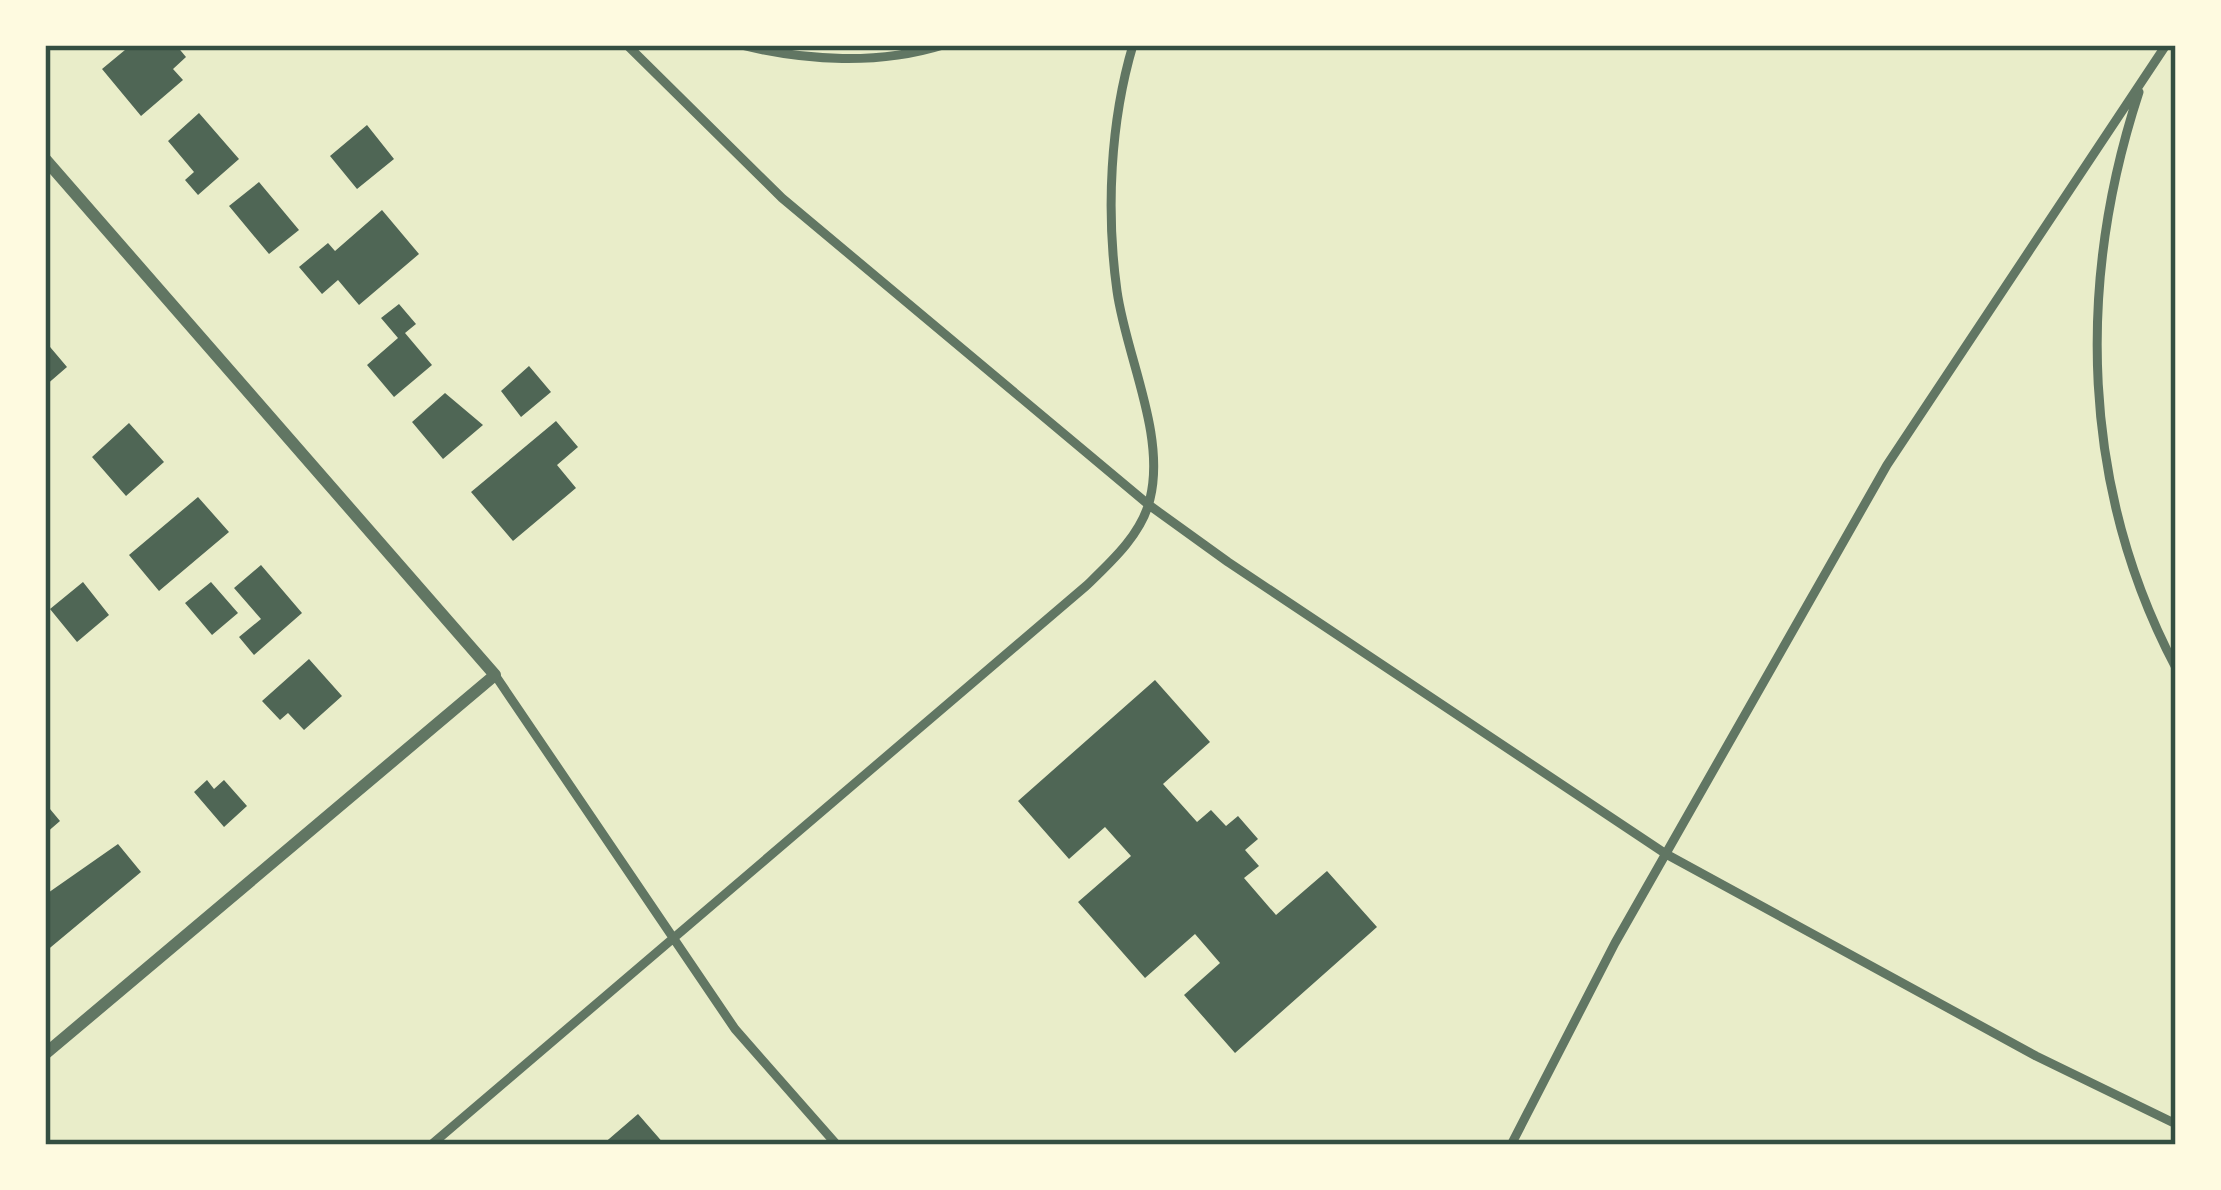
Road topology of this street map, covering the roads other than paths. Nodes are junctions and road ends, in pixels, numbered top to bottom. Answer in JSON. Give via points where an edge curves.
{"nodes":[{"id":1,"x":627,"y":45,"type":"edge"},
{"id":2,"x":741,"y":45,"type":"edge"},
{"id":3,"x":943,"y":45,"type":"edge"},
{"id":4,"x":1133,"y":45,"type":"edge"},
{"id":5,"x":2166,"y":45,"type":"edge"},
{"id":6,"x":2144,"y":77,"type":"junction"},
{"id":7,"x":45,"y":159,"type":"edge"},
{"id":8,"x":1149,"y":506,"type":"junction"},
{"id":9,"x":2176,"y":668,"type":"edge"},
{"id":10,"x":495,"y":675,"type":"junction"},
{"id":11,"x":1666,"y":854,"type":"junction"},
{"id":12,"x":673,"y":938,"type":"junction"},
{"id":13,"x":45,"y":1054,"type":"edge"},
{"id":14,"x":2176,"y":1124,"type":"edge"},
{"id":15,"x":431,"y":1145,"type":"edge"},
{"id":16,"x":837,"y":1145,"type":"edge"},
{"id":17,"x":1511,"y":1145,"type":"edge"}],
"edges":[{"from":1,"to":8,"type":"lane","via":[[782,198]]},
{"from":2,"to":3,"type":"lane","via":[[878,58]]},
{"from":4,"to":8,"type":"lane","via":[[1112,174],[1113,236],[1153,471]]},
{"from":5,"to":6,"type":"lane"},
{"from":6,"to":9,"type":"lane","via":[[2109,212],[2099,431],[2120,530]]},
{"from":6,"to":11,"type":"lane","via":[[1887,465]]},
{"from":7,"to":10,"type":"street"},
{"from":8,"to":11,"type":"lane"},
{"from":8,"to":12,"type":"lane","via":[[1086,586]]},
{"from":10,"to":12,"type":"lane"},
{"from":10,"to":13,"type":"street"},
{"from":11,"to":14,"type":"lane"},
{"from":11,"to":17,"type":"lane"},
{"from":12,"to":15,"type":"lane"},
{"from":12,"to":16,"type":"lane","via":[[735,1029]]}]}
